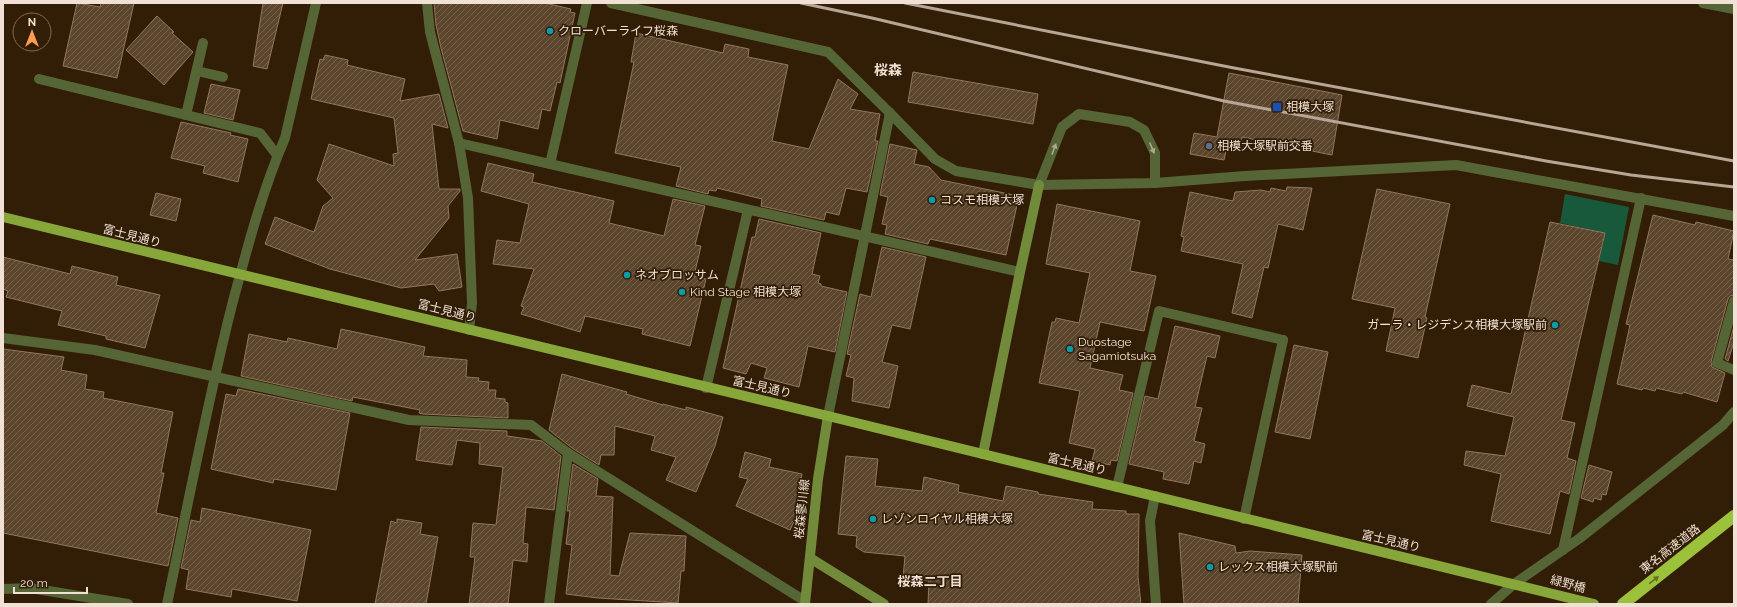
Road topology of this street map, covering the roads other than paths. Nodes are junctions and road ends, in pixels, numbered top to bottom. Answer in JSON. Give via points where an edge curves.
{"nodes":[{"id":1,"x":316,"y":3,"type":"edge"},
{"id":2,"x":427,"y":3,"type":"edge"},
{"id":3,"x":587,"y":3,"type":"edge"},
{"id":4,"x":611,"y":3,"type":"edge"},
{"id":5,"x":1703,"y":3,"type":"edge"},
{"id":6,"x":1734,"y":9,"type":"edge"},
{"id":7,"x":203,"y":43,"type":"dead end"},
{"id":8,"x":197,"y":71,"type":"junction"},
{"id":9,"x":223,"y":77,"type":"dead end"},
{"id":10,"x":39,"y":79,"type":"dead end"},
{"id":11,"x":890,"y":113,"type":"junction"},
{"id":12,"x":186,"y":115,"type":"junction"},
{"id":13,"x":459,"y":144,"type":"junction"},
{"id":14,"x":277,"y":155,"type":"junction"},
{"id":15,"x":550,"y":164,"type":"junction"},
{"id":16,"x":1155,"y":183,"type":"junction"},
{"id":17,"x":1039,"y":185,"type":"junction"},
{"id":18,"x":1641,"y":198,"type":"junction"},
{"id":19,"x":748,"y":210,"type":"junction"},
{"id":20,"x":1734,"y":216,"type":"edge"},
{"id":21,"x":3,"y":217,"type":"edge"},
{"id":22,"x":866,"y":237,"type":"junction"},
{"id":23,"x":1020,"y":272,"type":"junction"},
{"id":24,"x":240,"y":275,"type":"junction"},
{"id":25,"x":1734,"y":301,"type":"edge"},
{"id":26,"x":468,"y":330,"type":"junction"},
{"id":27,"x":3,"y":338,"type":"edge"},
{"id":28,"x":1734,"y":370,"type":"edge"},
{"id":29,"x":214,"y":376,"type":"junction"},
{"id":30,"x":706,"y":388,"type":"junction"},
{"id":31,"x":1734,"y":412,"type":"edge"},
{"id":32,"x":828,"y":416,"type":"junction"},
{"id":33,"x":1734,"y":419,"type":"edge"},
{"id":34,"x":1722,"y":425,"type":"junction"},
{"id":35,"x":568,"y":453,"type":"junction"},
{"id":36,"x":983,"y":454,"type":"junction"},
{"id":37,"x":1117,"y":487,"type":"junction"},
{"id":38,"x":1155,"y":496,"type":"junction"},
{"id":39,"x":1734,"y":516,"type":"edge"},
{"id":40,"x":1244,"y":519,"type":"junction"},
{"id":41,"x":1563,"y":550,"type":"junction"},
{"id":42,"x":810,"y":558,"type":"junction"},
{"id":43,"x":1514,"y":584,"type":"junction"},
{"id":44,"x":3,"y":589,"type":"edge"},
{"id":45,"x":1536,"y":589,"type":"joint"},
{"id":46,"x":805,"y":602,"type":"edge"},
{"id":47,"x":128,"y":604,"type":"edge"},
{"id":48,"x":167,"y":604,"type":"edge"},
{"id":49,"x":550,"y":604,"type":"edge"},
{"id":50,"x":884,"y":604,"type":"edge"},
{"id":51,"x":1156,"y":604,"type":"edge"},
{"id":52,"x":1491,"y":604,"type":"edge"},
{"id":53,"x":1594,"y":604,"type":"edge"},
{"id":54,"x":1623,"y":604,"type":"edge"}],
"edges":[{"from":1,"to":14,"type":"street","via":[[285,138]]},
{"from":2,"to":13,"type":"street","via":[[430,32]]},
{"from":3,"to":15,"type":"street"},
{"from":4,"to":11,"type":"street","via":[[828,52]]},
{"from":5,"to":6,"type":"street"},
{"from":7,"to":8,"type":"street"},
{"from":8,"to":9,"type":"street"},
{"from":8,"to":12,"type":"street"},
{"from":10,"to":12,"type":"street"},
{"from":11,"to":17,"type":"street","via":[[935,159],[956,171]]},
{"from":11,"to":22,"type":"street"},
{"from":12,"to":14,"type":"street","via":[[260,133]]},
{"from":13,"to":15,"type":"street"},
{"from":13,"to":26,"type":"street","via":[[468,198],[472,303]]},
{"from":14,"to":24,"type":"street"},
{"from":15,"to":19,"type":"street"},
{"from":16,"to":17,"type":"street"},
{"from":17,"to":16,"type":"street","one_way":true,"via":[[1062,126],[1079,114],[1130,122],[1144,130],[1155,153]]},
{"from":16,"to":18,"type":"street","via":[[1456,165]]},
{"from":17,"to":23,"type":"street"},
{"from":18,"to":20,"type":"street"},
{"from":18,"to":41,"type":"street"},
{"from":19,"to":22,"type":"street"},
{"from":19,"to":30,"type":"street"},
{"from":21,"to":24,"type":"main road","name":"富士見通り"},
{"from":22,"to":23,"type":"street"},
{"from":22,"to":32,"type":"street"},
{"from":23,"to":36,"type":"street"},
{"from":24,"to":26,"type":"main road","name":"富士見通り"},
{"from":24,"to":29,"type":"street"},
{"from":25,"to":28,"type":"street","via":[[1717,363]]},
{"from":26,"to":30,"type":"main road","name":"富士見通り"},
{"from":27,"to":29,"type":"street","via":[[95,350]]},
{"from":29,"to":35,"type":"street","via":[[409,420],[531,425]]},
{"from":29,"to":48,"type":"street"},
{"from":30,"to":32,"type":"main road","name":"富士見通り"},
{"from":31,"to":34,"type":"street"},
{"from":32,"to":36,"type":"main road","name":"富士見通り"},
{"from":32,"to":42,"type":"street","name":"桜森蓼川線"},
{"from":33,"to":34,"type":"street"},
{"from":34,"to":41,"type":"street"},
{"from":35,"to":46,"type":"street"},
{"from":35,"to":49,"type":"street"},
{"from":36,"to":37,"type":"main road","name":"富士見通り"},
{"from":37,"to":38,"type":"main road","name":"富士見通り"},
{"from":37,"to":40,"type":"street","via":[[1159,311],[1283,340]]},
{"from":38,"to":40,"type":"main road","name":"富士見通り"},
{"from":38,"to":51,"type":"street","via":[[1150,521]]},
{"from":54,"to":39,"type":"highway","name":"東名高速道路","one_way":true},
{"from":40,"to":43,"type":"main road","name":"富士見通り"},
{"from":41,"to":43,"type":"street"},
{"from":42,"to":46,"type":"street","name":"桜森蓼川線"},
{"from":42,"to":50,"type":"street"},
{"from":43,"to":45,"type":"main road","name":"富士見通り"},
{"from":43,"to":52,"type":"street"},
{"from":44,"to":47,"type":"street","via":[[30,588]]},
{"from":45,"to":53,"type":"main road","name":"緑野橋"}]}
